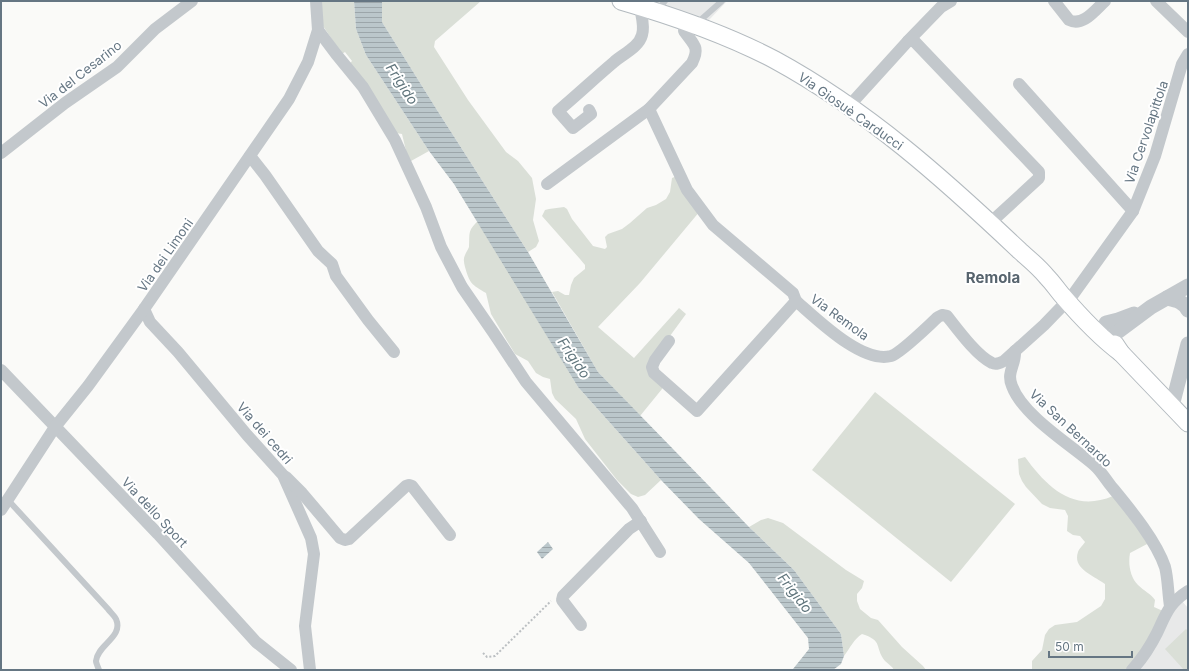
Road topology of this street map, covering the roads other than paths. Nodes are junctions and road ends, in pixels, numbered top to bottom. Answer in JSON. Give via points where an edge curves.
{"nodes":[{"id":1,"x":192,"y":1,"type":"edge"},
{"id":2,"x":316,"y":1,"type":"edge"},
{"id":3,"x":722,"y":1,"type":"edge"},
{"id":4,"x":951,"y":1,"type":"edge"},
{"id":5,"x":1054,"y":1,"type":"edge"},
{"id":6,"x":1105,"y":1,"type":"edge"},
{"id":7,"x":1156,"y":1,"type":"edge"},
{"id":8,"x":639,"y":4,"type":"edge"},
{"id":9,"x":690,"y":24,"type":"junction"},
{"id":10,"x":318,"y":30,"type":"junction"},
{"id":11,"x":1188,"y":32,"type":"edge"},
{"id":12,"x":908,"y":41,"type":"junction"},
{"id":13,"x":1188,"y":54,"type":"edge"},
{"id":14,"x":1019,"y":84,"type":"dead end"},
{"id":15,"x":849,"y":106,"type":"junction"},
{"id":16,"x":649,"y":109,"type":"junction"},
{"id":17,"x":589,"y":110,"type":"dead end"},
{"id":18,"x":1,"y":153,"type":"edge"},
{"id":19,"x":250,"y":156,"type":"junction"},
{"id":20,"x":547,"y":184,"type":"dead end"},
{"id":21,"x":1133,"y":211,"type":"junction"},
{"id":22,"x":990,"y":223,"type":"junction"},
{"id":23,"x":1188,"y":286,"type":"edge"},
{"id":24,"x":1070,"y":298,"type":"junction"},
{"id":25,"x":1168,"y":298,"type":"junction"},
{"id":26,"x":796,"y":301,"type":"junction"},
{"id":27,"x":1151,"y":307,"type":"junction"},
{"id":28,"x":144,"y":309,"type":"junction"},
{"id":29,"x":1188,"y":310,"type":"edge"},
{"id":30,"x":1106,"y":322,"type":"joint"},
{"id":31,"x":669,"y":341,"type":"dead end"},
{"id":32,"x":1188,"y":344,"type":"edge"},
{"id":33,"x":1117,"y":347,"type":"junction"},
{"id":34,"x":1015,"y":351,"type":"junction"},
{"id":35,"x":394,"y":352,"type":"dead end"},
{"id":36,"x":1,"y":370,"type":"edge"},
{"id":37,"x":1174,"y":398,"type":"junction"},
{"id":38,"x":1188,"y":423,"type":"edge"},
{"id":39,"x":55,"y":427,"type":"junction"},
{"id":40,"x":284,"y":475,"type":"junction"},
{"id":41,"x":4,"y":505,"type":"edge"},
{"id":42,"x":641,"y":521,"type":"junction"},
{"id":43,"x":450,"y":535,"type":"dead end"},
{"id":44,"x":660,"y":552,"type":"dead end"},
{"id":45,"x":1188,"y":591,"type":"edge"},
{"id":46,"x":1170,"y":606,"type":"junction"},
{"id":47,"x":581,"y":625,"type":"dead end"},
{"id":48,"x":99,"y":670,"type":"edge"},
{"id":49,"x":291,"y":670,"type":"edge"},
{"id":50,"x":310,"y":670,"type":"edge"},
{"id":51,"x":1132,"y":670,"type":"edge"}],
"edges":[{"from":1,"to":18,"type":"street","name":"Via del Cesarino","via":[[155,29],[117,67],[65,103]]},
{"from":2,"to":10,"type":"street","name":"Via dei Limoni"},
{"from":3,"to":9,"type":"lane"},
{"from":4,"to":12,"type":"street","via":[[941,7]]},
{"from":5,"to":6,"type":"street","via":[[1069,20],[1080,22]]},
{"from":7,"to":11,"type":"street"},
{"from":8,"to":9,"type":"main road","name":"Via Giosuè Carducci"},
{"from":8,"to":17,"type":"street","via":[[643,25],[642,35],[636,45],[558,111],[573,128],[591,114]]},
{"from":9,"to":15,"type":"main road","name":"Via Giosuè Carducci","via":[[726,37],[774,60]]},
{"from":9,"to":16,"type":"street","via":[[684,31],[695,47],[696,54],[692,63]]},
{"from":10,"to":19,"type":"street","name":"Via dei Limoni","via":[[308,62],[289,100]]},
{"from":10,"to":42,"type":"street","via":[[363,87],[395,140],[426,207],[441,247],[462,287],[526,382]]},
{"from":12,"to":15,"type":"street"},
{"from":12,"to":22,"type":"street","via":[[915,42],[1039,172],[1038,178]]},
{"from":13,"to":21,"type":"street","name":"Via Cervolapittola","via":[[1182,64],[1155,156]]},
{"from":14,"to":21,"type":"street"},
{"from":15,"to":22,"type":"main road","name":"Via Giosuè Carducci","via":[[925,164]]},
{"from":16,"to":20,"type":"street"},
{"from":16,"to":26,"type":"street","via":[[687,190],[713,224],[793,293]]},
{"from":19,"to":28,"type":"street","name":"Via dei Limoni"},
{"from":19,"to":35,"type":"street","via":[[274,186],[318,251],[332,264],[340,282]]},
{"from":21,"to":24,"type":"street","name":"Via Cervolapittola"},
{"from":22,"to":24,"type":"main road","name":"Via Giosuè Carducci"},
{"from":23,"to":25,"type":"street"},
{"from":24,"to":30,"type":"main road","name":"Via Giosuè Carducci","via":[[1096,319]]},
{"from":24,"to":33,"type":"main road","name":"Via Giosuè Carducci","via":[[1105,340]]},
{"from":24,"to":34,"type":"street","name":"Via Remola"},
{"from":25,"to":27,"type":"street"},
{"from":25,"to":29,"type":"street","via":[[1178,300]]},
{"from":26,"to":31,"type":"street","name":"Via Remola","via":[[698,411],[654,373],[652,367],[655,360]]},
{"from":26,"to":34,"type":"street","name":"Via Remola","via":[[848,344],[878,357],[892,356],[942,315],[947,316],[973,348],[992,363],[1004,361]]},
{"from":27,"to":30,"type":"street"},
{"from":27,"to":33,"type":"street","via":[[1116,333],[1114,338]]},
{"from":28,"to":39,"type":"street","name":"Via dei Limoni"},
{"from":28,"to":40,"type":"street","name":"Via dei cedri","via":[[150,322]]},
{"from":32,"to":37,"type":"street"},
{"from":33,"to":37,"type":"main road","name":"Via Giosuè Carducci","via":[[1153,386]]},
{"from":34,"to":46,"type":"street","name":"Via San Bernardo","via":[[1009,375],[1015,395],[1028,411],[1095,466],[1149,536],[1165,568]]},
{"from":36,"to":39,"type":"street","name":"Via dello Sport"},
{"from":37,"to":38,"type":"main road","name":"Via Giosuè Carducci"},
{"from":39,"to":41,"type":"street","name":"Via dei Limoni"},
{"from":39,"to":49,"type":"street","name":"Via dello Sport","via":[[158,534],[256,642]]},
{"from":40,"to":43,"type":"street","via":[[340,538],[345,540],[409,485]]},
{"from":40,"to":50,"type":"street","name":"Via dei cedri","via":[[311,538],[314,554],[305,626]]},
{"from":41,"to":48,"type":"lane","via":[[116,620],[115,635],[96,661]]},
{"from":42,"to":44,"type":"street"},
{"from":42,"to":47,"type":"street","via":[[629,529],[563,596],[562,600]]},
{"from":45,"to":46,"type":"street"},
{"from":46,"to":51,"type":"street","via":[[1143,658]]}]}
